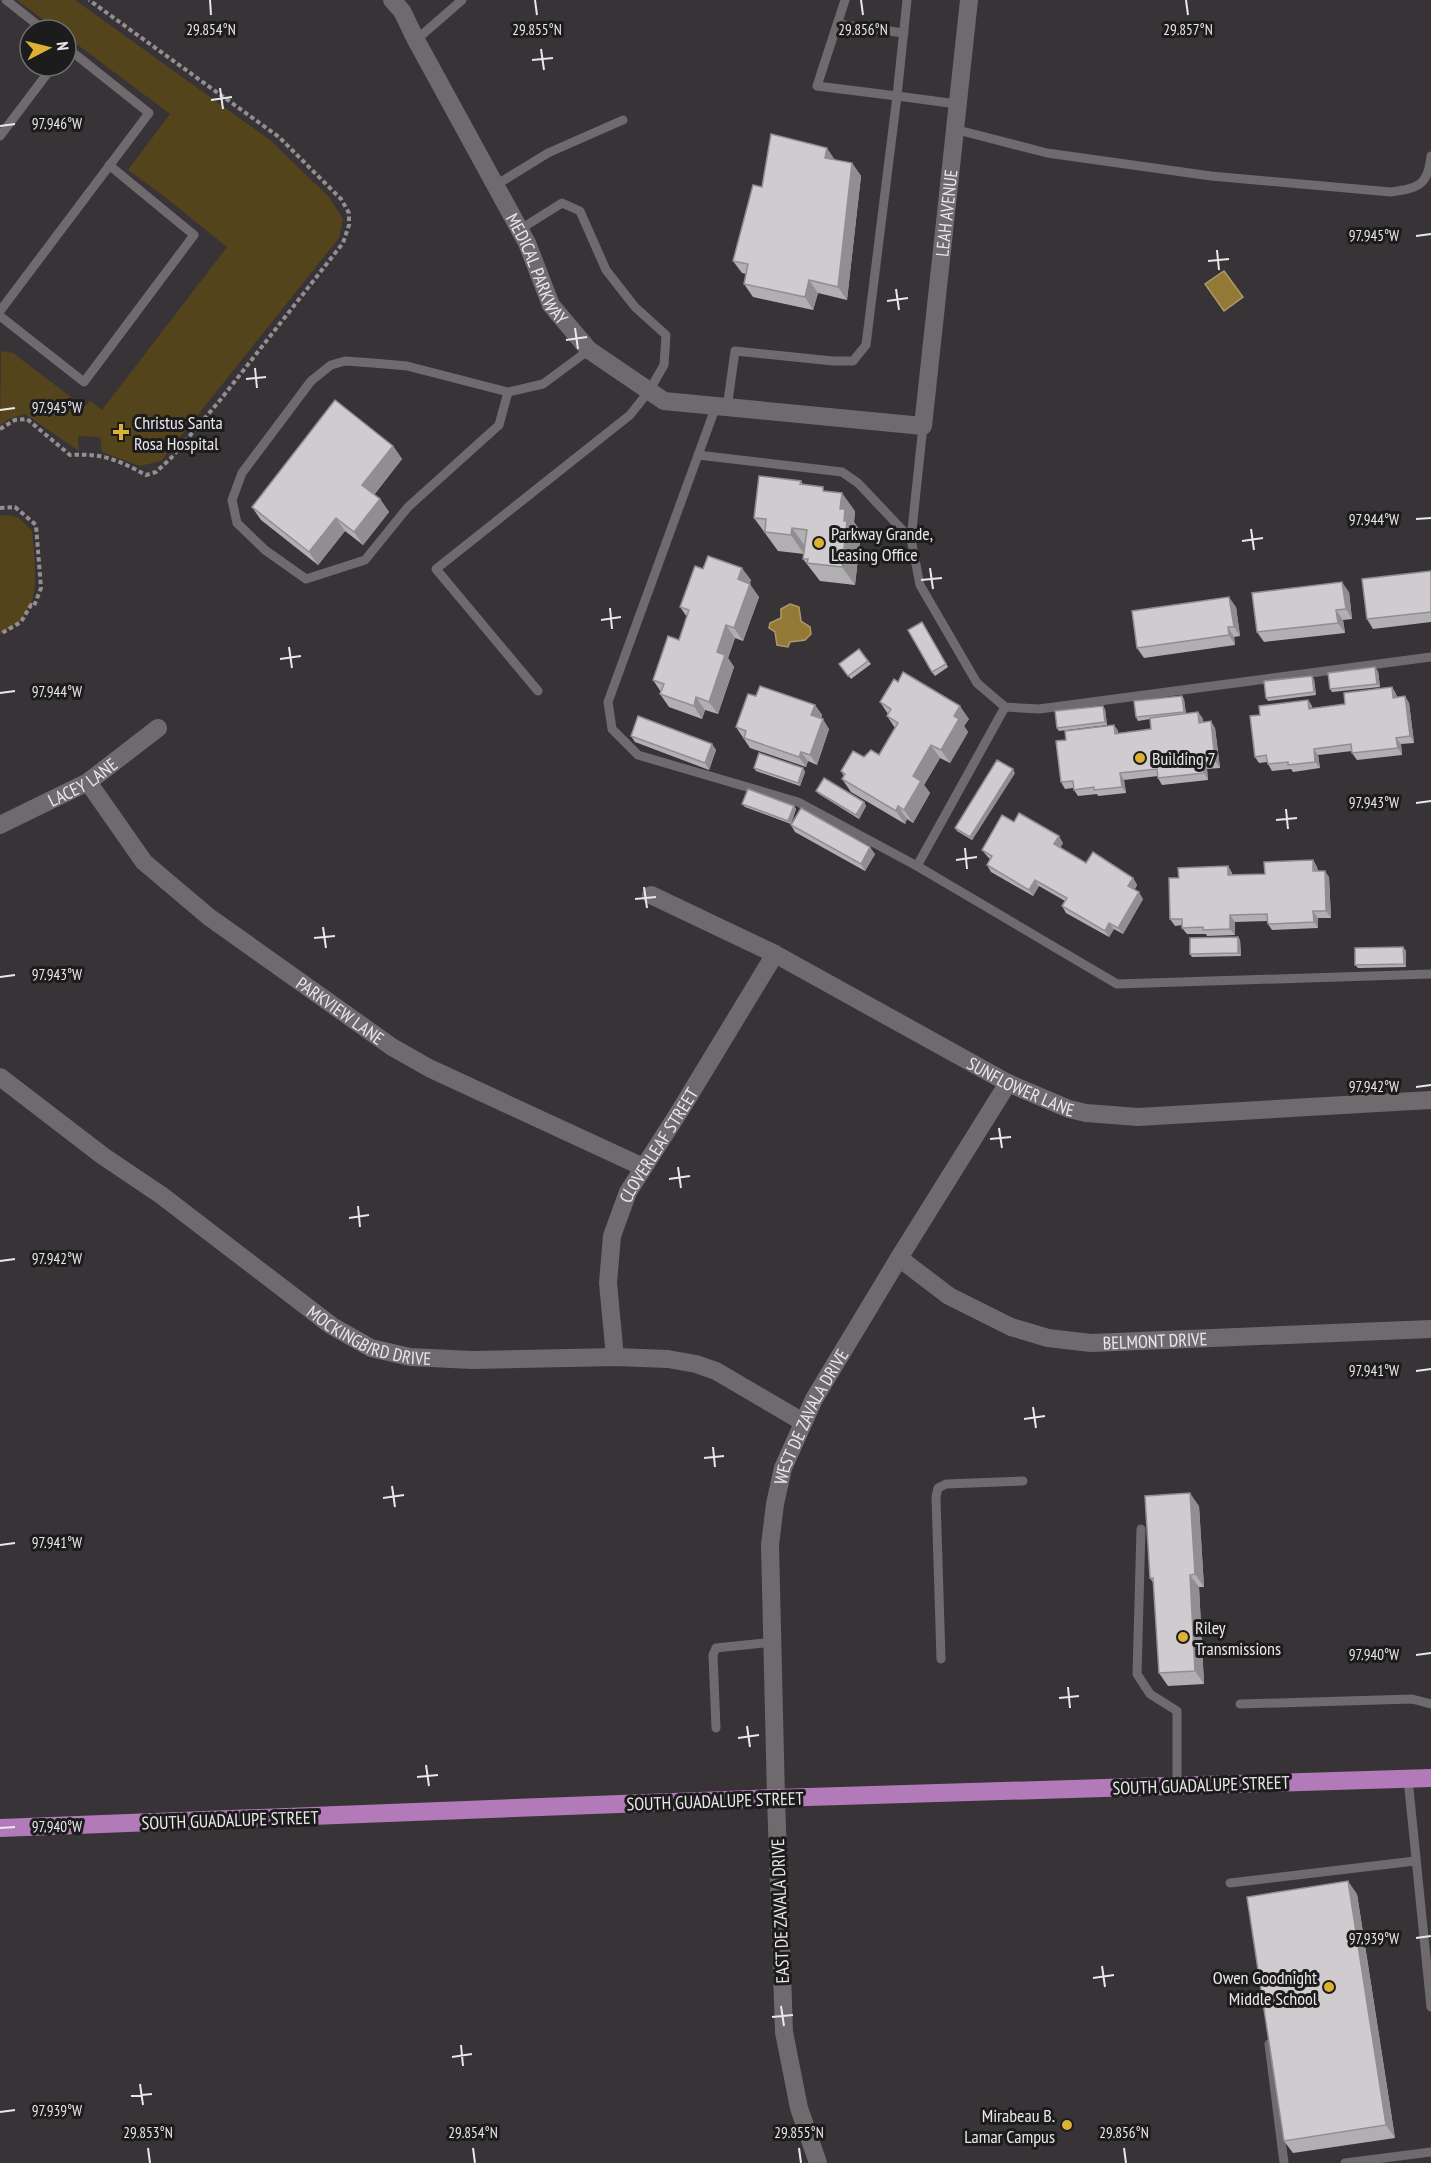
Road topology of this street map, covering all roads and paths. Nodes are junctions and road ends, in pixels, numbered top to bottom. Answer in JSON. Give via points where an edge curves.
{"nodes":[{"id":1,"x":6,"y":0,"type":"edge"},
{"id":2,"x":89,"y":0,"type":"edge"},
{"id":3,"x":392,"y":0,"type":"edge"},
{"id":4,"x":462,"y":0,"type":"edge"},
{"id":5,"x":845,"y":0,"type":"edge"},
{"id":6,"x":907,"y":0,"type":"edge"},
{"id":7,"x":969,"y":0,"type":"edge"},
{"id":8,"x":29,"y":18,"type":"edge"},
{"id":9,"x":837,"y":24,"type":"junction"},
{"id":10,"x":904,"y":33,"type":"junction"},
{"id":11,"x":416,"y":40,"type":"junction"},
{"id":12,"x":78,"y":57,"type":"edge"},
{"id":13,"x":44,"y":78,"type":"edge"},
{"id":14,"x":897,"y":96,"type":"junction"},
{"id":15,"x":957,"y":104,"type":"junction"},
{"id":16,"x":623,"y":120,"type":"dead end"},
{"id":17,"x":954,"y":129,"type":"junction"},
{"id":18,"x":0,"y":136,"type":"edge"},
{"id":19,"x":1431,"y":156,"type":"edge"},
{"id":20,"x":109,"y":165,"type":"junction"},
{"id":21,"x":496,"y":185,"type":"junction"},
{"id":22,"x":519,"y":230,"type":"junction"},
{"id":23,"x":0,"y":311,"type":"edge"},
{"id":24,"x":0,"y":316,"type":"edge"},
{"id":25,"x":588,"y":350,"type":"junction"},
{"id":26,"x":649,"y":391,"type":"junction"},
{"id":27,"x":508,"y":392,"type":"junction"},
{"id":28,"x":721,"y":407,"type":"junction"},
{"id":29,"x":923,"y":426,"type":"junction"},
{"id":30,"x":0,"y":429,"type":"edge"},
{"id":31,"x":698,"y":455,"type":"junction"},
{"id":32,"x":0,"y":508,"type":"edge"},
{"id":33,"x":911,"y":539,"type":"junction"},
{"id":34,"x":0,"y":634,"type":"edge"},
{"id":35,"x":1431,"y":657,"type":"edge"},
{"id":36,"x":538,"y":691,"type":"dead end"},
{"id":37,"x":1005,"y":707,"type":"junction"},
{"id":38,"x":158,"y":728,"type":"dead end"},
{"id":39,"x":87,"y":782,"type":"junction"},
{"id":40,"x":0,"y":825,"type":"edge"},
{"id":41,"x":917,"y":866,"type":"junction"},
{"id":42,"x":651,"y":896,"type":"dead end"},
{"id":43,"x":775,"y":954,"type":"junction"},
{"id":44,"x":1431,"y":974,"type":"edge"},
{"id":45,"x":0,"y":1077,"type":"edge"},
{"id":46,"x":1008,"y":1083,"type":"junction"},
{"id":47,"x":1431,"y":1100,"type":"edge"},
{"id":48,"x":643,"y":1167,"type":"junction"},
{"id":49,"x":899,"y":1258,"type":"junction"},
{"id":50,"x":1431,"y":1329,"type":"edge"},
{"id":51,"x":615,"y":1357,"type":"junction"},
{"id":52,"x":803,"y":1422,"type":"junction"},
{"id":53,"x":1023,"y":1481,"type":"dead end"},
{"id":54,"x":1141,"y":1529,"type":"dead end"},
{"id":55,"x":773,"y":1642,"type":"junction"},
{"id":56,"x":941,"y":1659,"type":"dead end"},
{"id":57,"x":1240,"y":1704,"type":"dead end"},
{"id":58,"x":1431,"y":1704,"type":"edge"},
{"id":59,"x":716,"y":1728,"type":"dead end"},
{"id":60,"x":1431,"y":1778,"type":"edge"},
{"id":61,"x":1408,"y":1779,"type":"junction"},
{"id":62,"x":1177,"y":1786,"type":"junction"},
{"id":63,"x":776,"y":1798,"type":"junction"},
{"id":64,"x":0,"y":1828,"type":"edge"},
{"id":65,"x":1415,"y":1861,"type":"junction"},
{"id":66,"x":1230,"y":1883,"type":"dead end"},
{"id":67,"x":1431,"y":2007,"type":"edge"},
{"id":68,"x":1269,"y":2044,"type":"edge"},
{"id":69,"x":1431,"y":2152,"type":"edge"},
{"id":70,"x":818,"y":2163,"type":"edge"},
{"id":71,"x":1284,"y":2163,"type":"edge"},
{"id":72,"x":1345,"y":2163,"type":"edge"}],
"edges":[{"from":1,"to":8,"type":"lane"},
{"from":2,"to":30,"type":"path","via":[[279,137],[341,199],[349,213],[349,225],[343,243],[221,399],[156,472],[146,475],[118,459],[93,453],[70,454],[27,419],[15,420]]},
{"from":3,"to":11,"type":"street","name":"MEDICAL PARKWAY"},
{"from":4,"to":11,"type":"lane"},
{"from":5,"to":9,"type":"lane"},
{"from":6,"to":10,"type":"lane"},
{"from":7,"to":15,"type":"street","name":"LEAH AVENUE"},
{"from":9,"to":10,"type":"lane"},
{"from":9,"to":14,"type":"lane","via":[[817,86]]},
{"from":10,"to":14,"type":"lane"},
{"from":11,"to":21,"type":"street","name":"MEDICAL PARKWAY"},
{"from":12,"to":20,"type":"lane","via":[[149,112]]},
{"from":13,"to":18,"type":"lane"},
{"from":14,"to":15,"type":"lane"},
{"from":14,"to":28,"type":"lane","via":[[866,345],[853,361],[833,362],[735,351]]},
{"from":15,"to":17,"type":"street","name":"LEAH AVENUE"},
{"from":16,"to":21,"type":"lane","via":[[548,153]]},
{"from":17,"to":19,"type":"lane","via":[[1047,153],[1211,176],[1391,192],[1415,188],[1425,181]]},
{"from":17,"to":29,"type":"street","name":"LEAH AVENUE"},
{"from":20,"to":23,"type":"lane"},
{"from":20,"to":24,"type":"lane","via":[[195,235],[84,382]]},
{"from":21,"to":22,"type":"street","name":"MEDICAL PARKWAY"},
{"from":22,"to":25,"type":"street","name":"MEDICAL PARKWAY","via":[[551,305]]},
{"from":22,"to":26,"type":"lane","via":[[562,203],[580,211],[606,270],[635,307],[666,335],[664,365]]},
{"from":25,"to":26,"type":"street","name":"MEDICAL PARKWAY"},
{"from":25,"to":27,"type":"lane","via":[[543,384]]},
{"from":26,"to":28,"type":"street","name":"MEDICAL PARKWAY","via":[[664,401]]},
{"from":26,"to":36,"type":"lane","via":[[630,415],[436,569]]},
{"from":27,"to":27,"type":"lane","via":[[407,366],[345,362],[331,365],[311,381],[242,473],[232,500],[237,523],[265,550],[306,579],[365,560],[408,507],[499,425]]},
{"from":28,"to":29,"type":"street","name":"MEDICAL PARKWAY"},
{"from":28,"to":31,"type":"lane"},
{"from":29,"to":33,"type":"lane"},
{"from":31,"to":33,"type":"lane","via":[[842,472],[858,483]]},
{"from":31,"to":41,"type":"lane","via":[[608,702],[612,729],[638,755],[798,802]]},
{"from":32,"to":34,"type":"path","via":[[15,507],[36,525],[41,588],[34,606],[21,622]]},
{"from":33,"to":37,"type":"lane","via":[[920,585],[977,683]]},
{"from":35,"to":37,"type":"lane","via":[[1039,709]]},
{"from":37,"to":41,"type":"lane"},
{"from":38,"to":39,"type":"street","name":"LACEY LANE"},
{"from":39,"to":40,"type":"street","name":"LACEY LANE"},
{"from":39,"to":48,"type":"street","name":"PARKVIEW LANE","via":[[144,862],[209,917],[392,1047]]},
{"from":41,"to":44,"type":"lane","via":[[1117,984]]},
{"from":42,"to":43,"type":"street","name":"SUNFLOWER LANE"},
{"from":43,"to":46,"type":"street","name":"SUNFLOWER LANE"},
{"from":43,"to":48,"type":"street","name":"CLOVERLEAF STREET"},
{"from":45,"to":51,"type":"street","name":"MOCKINGBIRD DRIVE","via":[[332,1326],[371,1348],[410,1357],[472,1360]]},
{"from":46,"to":47,"type":"street","name":"SUNFLOWER LANE","via":[[1069,1109],[1138,1117]]},
{"from":46,"to":49,"type":"street","name":"WEST DE ZAVALA DRIVE"},
{"from":48,"to":51,"type":"street","name":"CLOVERLEAF STREET","via":[[628,1192],[612,1236],[608,1283]]},
{"from":49,"to":50,"type":"street","name":"BELMONT DRIVE","via":[[950,1296],[1011,1327],[1070,1341]]},
{"from":49,"to":52,"type":"street","name":"WEST DE ZAVALA DRIVE"},
{"from":51,"to":52,"type":"street","name":"MOCKINGBIRD DRIVE","via":[[696,1364],[716,1371]]},
{"from":52,"to":55,"type":"street","name":"WEST DE ZAVALA DRIVE","via":[[783,1468],[774,1504],[770,1545]]},
{"from":53,"to":56,"type":"lane","via":[[945,1484],[938,1488]]},
{"from":54,"to":62,"type":"lane","via":[[1137,1674],[1150,1694],[1177,1711]]},
{"from":55,"to":59,"type":"lane","via":[[716,1648]]},
{"from":55,"to":63,"type":"street","name":"WEST DE ZAVALA DRIVE"},
{"from":57,"to":58,"type":"lane","via":[[1412,1699]]},
{"from":60,"to":61,"type":"main road","name":"SOUTH GUADALUPE STREET"},
{"from":61,"to":62,"type":"main road","name":"SOUTH GUADALUPE STREET"},
{"from":61,"to":65,"type":"lane"},
{"from":62,"to":63,"type":"main road","name":"SOUTH GUADALUPE STREET"},
{"from":63,"to":64,"type":"main road","name":"SOUTH GUADALUPE STREET"},
{"from":63,"to":70,"type":"street","name":"EAST DE ZAVALA DRIVE","via":[[784,2032],[798,2108]]},
{"from":65,"to":66,"type":"lane"},
{"from":65,"to":67,"type":"lane"},
{"from":68,"to":71,"type":"lane"},
{"from":69,"to":72,"type":"lane"}]}
